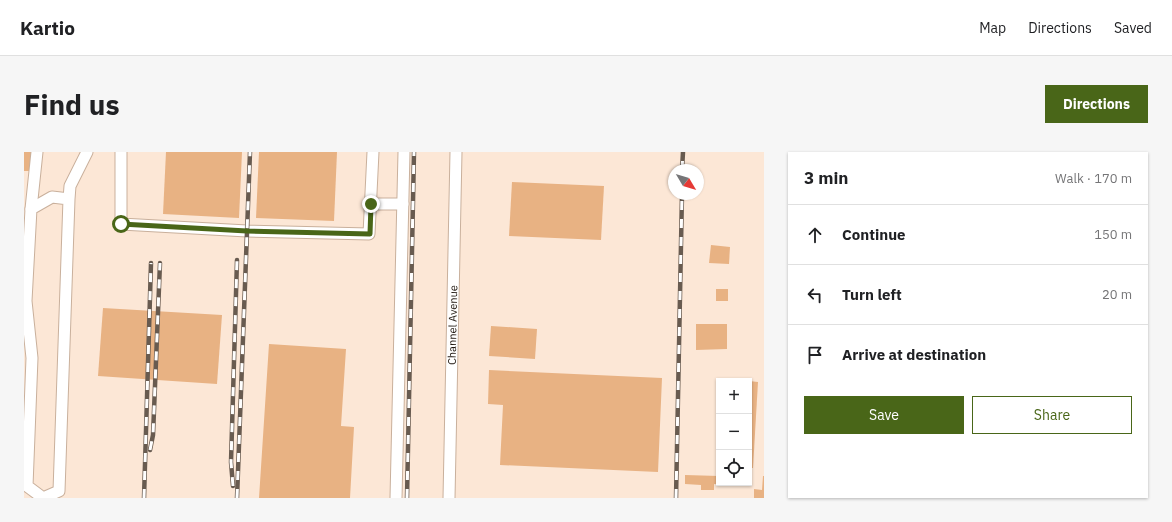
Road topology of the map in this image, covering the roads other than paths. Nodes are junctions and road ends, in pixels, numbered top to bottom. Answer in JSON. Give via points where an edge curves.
{"nodes":[{"id":1,"x":37,"y":152,"type":"edge"},
{"id":2,"x":87,"y":152,"type":"edge"},
{"id":3,"x":121,"y":152,"type":"edge"},
{"id":4,"x":373,"y":152,"type":"edge"},
{"id":5,"x":404,"y":152,"type":"edge"},
{"id":6,"x":456,"y":152,"type":"edge"},
{"id":7,"x":69,"y":199,"type":"junction"},
{"id":8,"x":371,"y":204,"type":"junction"},
{"id":9,"x":403,"y":204,"type":"junction"},
{"id":10,"x":30,"y":208,"type":"junction"},
{"id":11,"x":396,"y":498,"type":"edge"},
{"id":12,"x":449,"y":498,"type":"edge"}],
"edges":[{"from":1,"to":10,"type":"street"},
{"from":2,"to":7,"type":"street","via":[[70,186]]},
{"from":3,"to":8,"type":"street","via":[[121,224],[370,234]]},
{"from":4,"to":8,"type":"street"},
{"from":5,"to":9,"type":"street"},
{"from":6,"to":12,"type":"street","name":"Channel Avenue"},
{"from":7,"to":10,"type":"street","via":[[52,197]]},
{"from":7,"to":10,"type":"street","via":[[58,491],[42,498],[27,486],[32,358],[26,301]]},
{"from":8,"to":9,"type":"street"},
{"from":9,"to":11,"type":"street"}]}
